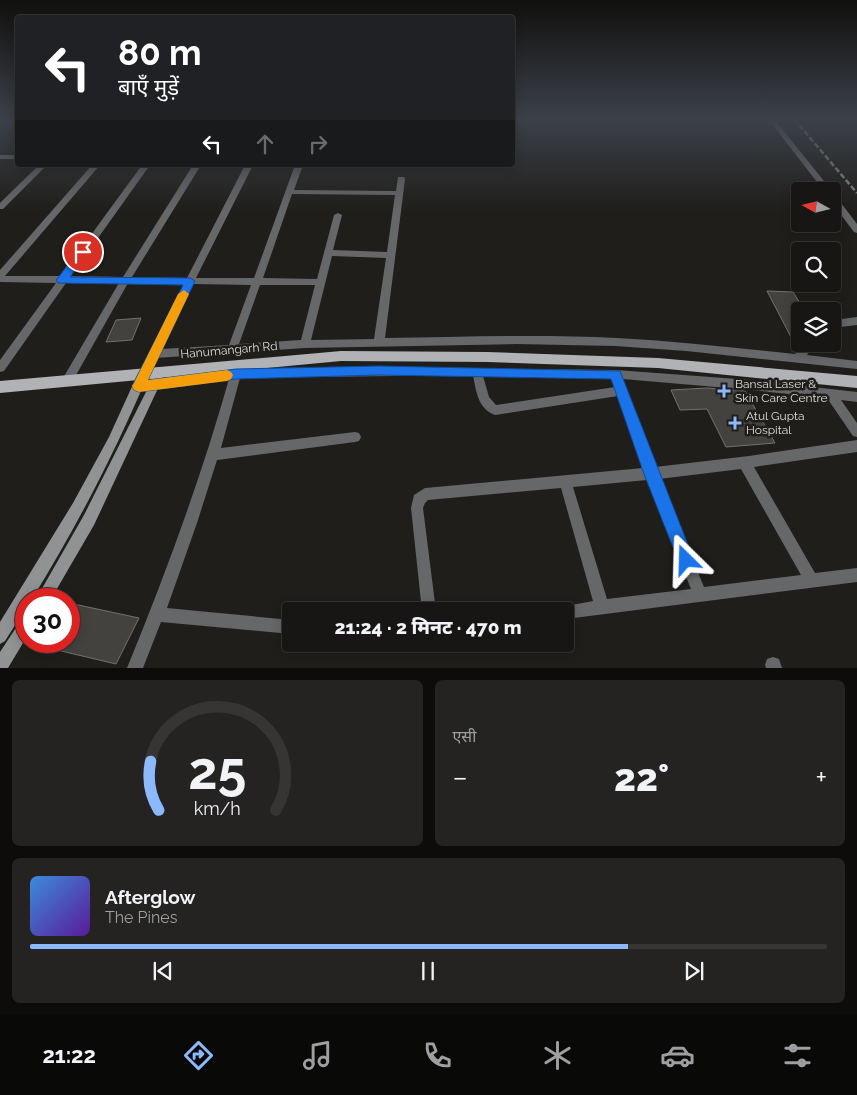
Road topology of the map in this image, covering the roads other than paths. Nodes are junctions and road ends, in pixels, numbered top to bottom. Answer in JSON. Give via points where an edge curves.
{"nodes":[{"id":1,"x":796,"y":150,"type":"edge"},
{"id":2,"x":0,"y":157,"type":"edge"},
{"id":3,"x":15,"y":157,"type":"edge"},
{"id":4,"x":42,"y":167,"type":"edge"},
{"id":5,"x":94,"y":167,"type":"edge"},
{"id":6,"x":145,"y":167,"type":"edge"},
{"id":7,"x":196,"y":167,"type":"edge"},
{"id":8,"x":248,"y":167,"type":"edge"},
{"id":9,"x":298,"y":167,"type":"edge"},
{"id":10,"x":401,"y":179,"type":"dead end"},
{"id":11,"x":821,"y":182,"type":"edge"},
{"id":12,"x":290,"y":192,"type":"junction"},
{"id":13,"x":398,"y":193,"type":"junction"},
{"id":14,"x":0,"y":207,"type":"edge"},
{"id":15,"x":841,"y":209,"type":"edge"},
{"id":16,"x":338,"y":215,"type":"dead end"},
{"id":17,"x":857,"y":230,"type":"edge"},
{"id":18,"x":328,"y":253,"type":"junction"},
{"id":19,"x":390,"y":255,"type":"junction"},
{"id":20,"x":0,"y":278,"type":"edge"},
{"id":21,"x":62,"y":280,"type":"junction"},
{"id":22,"x":125,"y":281,"type":"junction"},
{"id":23,"x":190,"y":281,"type":"junction"},
{"id":24,"x":257,"y":281,"type":"junction"},
{"id":25,"x":322,"y":282,"type":"junction"},
{"id":26,"x":857,"y":321,"type":"edge"},
{"id":27,"x":841,"y":323,"type":"edge"},
{"id":28,"x":380,"y":342,"type":"junction"},
{"id":29,"x":305,"y":344,"type":"junction"},
{"id":30,"x":233,"y":348,"type":"junction"},
{"id":31,"x":804,"y":352,"type":"edge"},
{"id":32,"x":154,"y":354,"type":"junction"},
{"id":33,"x":797,"y":359,"type":"junction"},
{"id":34,"x":857,"y":365,"type":"edge"},
{"id":35,"x":0,"y":368,"type":"edge"},
{"id":36,"x":477,"y":371,"type":"junction"},
{"id":37,"x":144,"y":372,"type":"junction"},
{"id":38,"x":236,"y":374,"type":"junction"},
{"id":39,"x":616,"y":374,"type":"junction"},
{"id":40,"x":157,"y":378,"type":"junction"},
{"id":41,"x":67,"y":382,"type":"junction"},
{"id":42,"x":857,"y":382,"type":"edge"},
{"id":43,"x":139,"y":386,"type":"junction"},
{"id":44,"x":0,"y":387,"type":"edge"},
{"id":45,"x":622,"y":392,"type":"junction"},
{"id":46,"x":830,"y":394,"type":"junction"},
{"id":47,"x":857,"y":396,"type":"edge"},
{"id":48,"x":857,"y":432,"type":"edge"},
{"id":49,"x":355,"y":437,"type":"dead end"},
{"id":50,"x":857,"y":446,"type":"edge"},
{"id":51,"x":213,"y":455,"type":"junction"},
{"id":52,"x":744,"y":462,"type":"junction"},
{"id":53,"x":652,"y":474,"type":"junction"},
{"id":54,"x":565,"y":481,"type":"junction"},
{"id":55,"x":857,"y":575,"type":"edge"},
{"id":56,"x":812,"y":581,"type":"junction"},
{"id":57,"x":49,"y":588,"type":"edge"},
{"id":58,"x":700,"y":594,"type":"junction"},
{"id":59,"x":428,"y":602,"type":"edge"},
{"id":60,"x":602,"y":607,"type":"junction"},
{"id":61,"x":574,"y":611,"type":"edge"},
{"id":62,"x":158,"y":614,"type":"junction"},
{"id":63,"x":282,"y":626,"type":"edge"},
{"id":64,"x":0,"y":636,"type":"edge"},
{"id":65,"x":15,"y":642,"type":"edge"},
{"id":66,"x":0,"y":666,"type":"edge"},
{"id":67,"x":135,"y":668,"type":"edge"}],
"edges":[{"from":1,"to":11,"type":"street"},
{"from":2,"to":3,"type":"street"},
{"from":4,"to":14,"type":"street"},
{"from":5,"to":20,"type":"street"},
{"from":6,"to":21,"type":"street"},
{"from":7,"to":22,"type":"street"},
{"from":8,"to":23,"type":"street"},
{"from":9,"to":12,"type":"street"},
{"from":10,"to":13,"type":"street"},
{"from":12,"to":13,"type":"street"},
{"from":12,"to":24,"type":"street"},
{"from":13,"to":19,"type":"street"},
{"from":15,"to":17,"type":"street"},
{"from":16,"to":18,"type":"street"},
{"from":18,"to":19,"type":"street"},
{"from":18,"to":25,"type":"street"},
{"from":19,"to":28,"type":"street"},
{"from":20,"to":21,"type":"street"},
{"from":21,"to":22,"type":"street"},
{"from":21,"to":35,"type":"street"},
{"from":22,"to":23,"type":"street"},
{"from":22,"to":41,"type":"street"},
{"from":23,"to":24,"type":"street"},
{"from":23,"to":32,"type":"street"},
{"from":24,"to":25,"type":"street"},
{"from":24,"to":30,"type":"street"},
{"from":25,"to":29,"type":"street"},
{"from":26,"to":27,"type":"street"},
{"from":28,"to":29,"type":"street"},
{"from":28,"to":33,"type":"street","via":[[615,342]]},
{"from":29,"to":30,"type":"street"},
{"from":30,"to":32,"type":"street"},
{"from":31,"to":33,"type":"street"},
{"from":32,"to":37,"type":"street"},
{"from":33,"to":34,"type":"street"},
{"from":36,"to":38,"type":"street"},
{"from":36,"to":39,"type":"street"},
{"from":36,"to":45,"type":"street","via":[[485,403],[495,410]]},
{"from":37,"to":40,"type":"main road","name":"Hanumangarh Rd"},
{"from":37,"to":41,"type":"main road","name":"Hanumangarh Rd"},
{"from":37,"to":43,"type":"main road"},
{"from":38,"to":40,"type":"street"},
{"from":38,"to":51,"type":"street"},
{"from":39,"to":45,"type":"street"},
{"from":39,"to":46,"type":"street"},
{"from":40,"to":42,"type":"main road","name":"Hanumangarh Rd","via":[[341,356],[487,357],[658,364]]},
{"from":40,"to":43,"type":"street"},
{"from":40,"to":57,"type":"main road","via":[[89,520]]},
{"from":41,"to":44,"type":"main road","name":"Hanumangarh Rd"},
{"from":43,"to":64,"type":"main road","via":[[74,518]]},
{"from":45,"to":53,"type":"street"},
{"from":46,"to":47,"type":"street"},
{"from":46,"to":48,"type":"street"},
{"from":49,"to":51,"type":"street"},
{"from":50,"to":52,"type":"street"},
{"from":51,"to":62,"type":"street"},
{"from":52,"to":53,"type":"street"},
{"from":52,"to":56,"type":"street"},
{"from":53,"to":54,"type":"street"},
{"from":53,"to":58,"type":"street"},
{"from":54,"to":59,"type":"street","via":[[425,494],[419,500],[418,508]]},
{"from":54,"to":60,"type":"street"},
{"from":55,"to":56,"type":"street"},
{"from":56,"to":58,"type":"street"},
{"from":58,"to":60,"type":"street"},
{"from":60,"to":61,"type":"street"},
{"from":62,"to":63,"type":"street"},
{"from":62,"to":67,"type":"street"},
{"from":65,"to":66,"type":"main road"}]}
